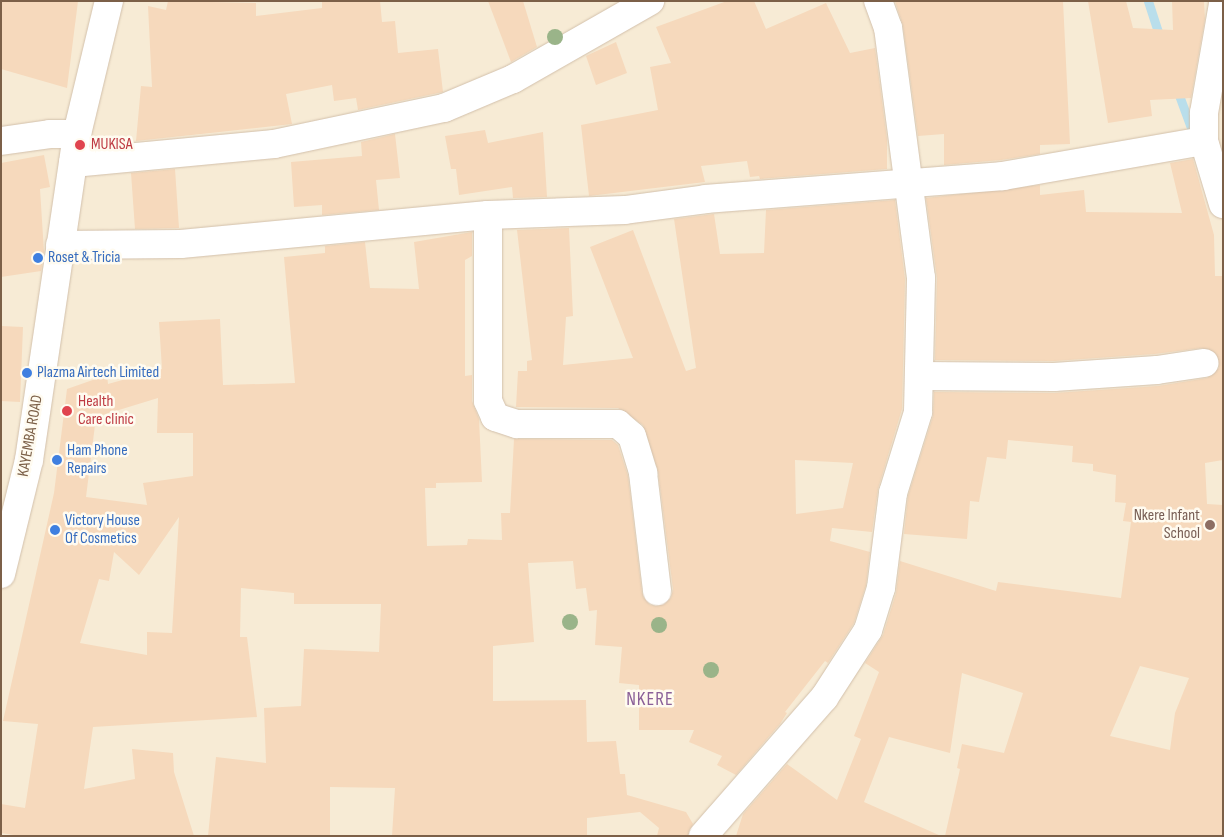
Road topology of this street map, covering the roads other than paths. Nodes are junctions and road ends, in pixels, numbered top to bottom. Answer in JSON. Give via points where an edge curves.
{"nodes":[{"id":1,"x":109,"y":1,"type":"edge"},
{"id":2,"x":650,"y":1,"type":"edge"},
{"id":3,"x":878,"y":1,"type":"edge"},
{"id":4,"x":1223,"y":4,"type":"edge"},
{"id":5,"x":77,"y":134,"type":"junction"},
{"id":6,"x":1204,"y":140,"type":"junction"},
{"id":7,"x":1,"y":141,"type":"edge"},
{"id":8,"x":73,"y":163,"type":"junction"},
{"id":9,"x":909,"y":182,"type":"junction"},
{"id":10,"x":1223,"y":204,"type":"edge"},
{"id":11,"x":488,"y":214,"type":"junction"},
{"id":12,"x":60,"y":245,"type":"junction"},
{"id":13,"x":1204,"y":363,"type":"dead end"},
{"id":14,"x":921,"y":376,"type":"junction"},
{"id":15,"x":1,"y":574,"type":"edge"},
{"id":16,"x":657,"y":591,"type":"dead end"},
{"id":17,"x":703,"y":836,"type":"edge"}],
"edges":[{"from":1,"to":5,"type":"street","name":"KAYEMBA ROAD"},
{"from":2,"to":8,"type":"street","via":[[513,79],[444,108],[274,144]]},
{"from":3,"to":9,"type":"street","via":[[888,28]]},
{"from":4,"to":6,"type":"street","via":[[1204,113]]},
{"from":5,"to":7,"type":"street"},
{"from":5,"to":8,"type":"street","name":"KAYEMBA ROAD"},
{"from":6,"to":9,"type":"street","via":[[1004,176]]},
{"from":6,"to":10,"type":"street"},
{"from":8,"to":12,"type":"street","name":"KAYEMBA ROAD"},
{"from":9,"to":11,"type":"street","via":[[625,210]]},
{"from":9,"to":14,"type":"street","via":[[922,297]]},
{"from":11,"to":12,"type":"street","via":[[181,244]]},
{"from":11,"to":16,"type":"street","via":[[488,401],[495,417],[517,424],[618,424],[632,436],[643,473]]},
{"from":12,"to":15,"type":"street","name":"KAYEMBA ROAD","via":[[29,460]]},
{"from":13,"to":14,"type":"street","via":[[1157,370],[1054,377]]},
{"from":14,"to":17,"type":"street","via":[[918,412],[893,493],[881,588],[868,630],[824,698]]}]}
